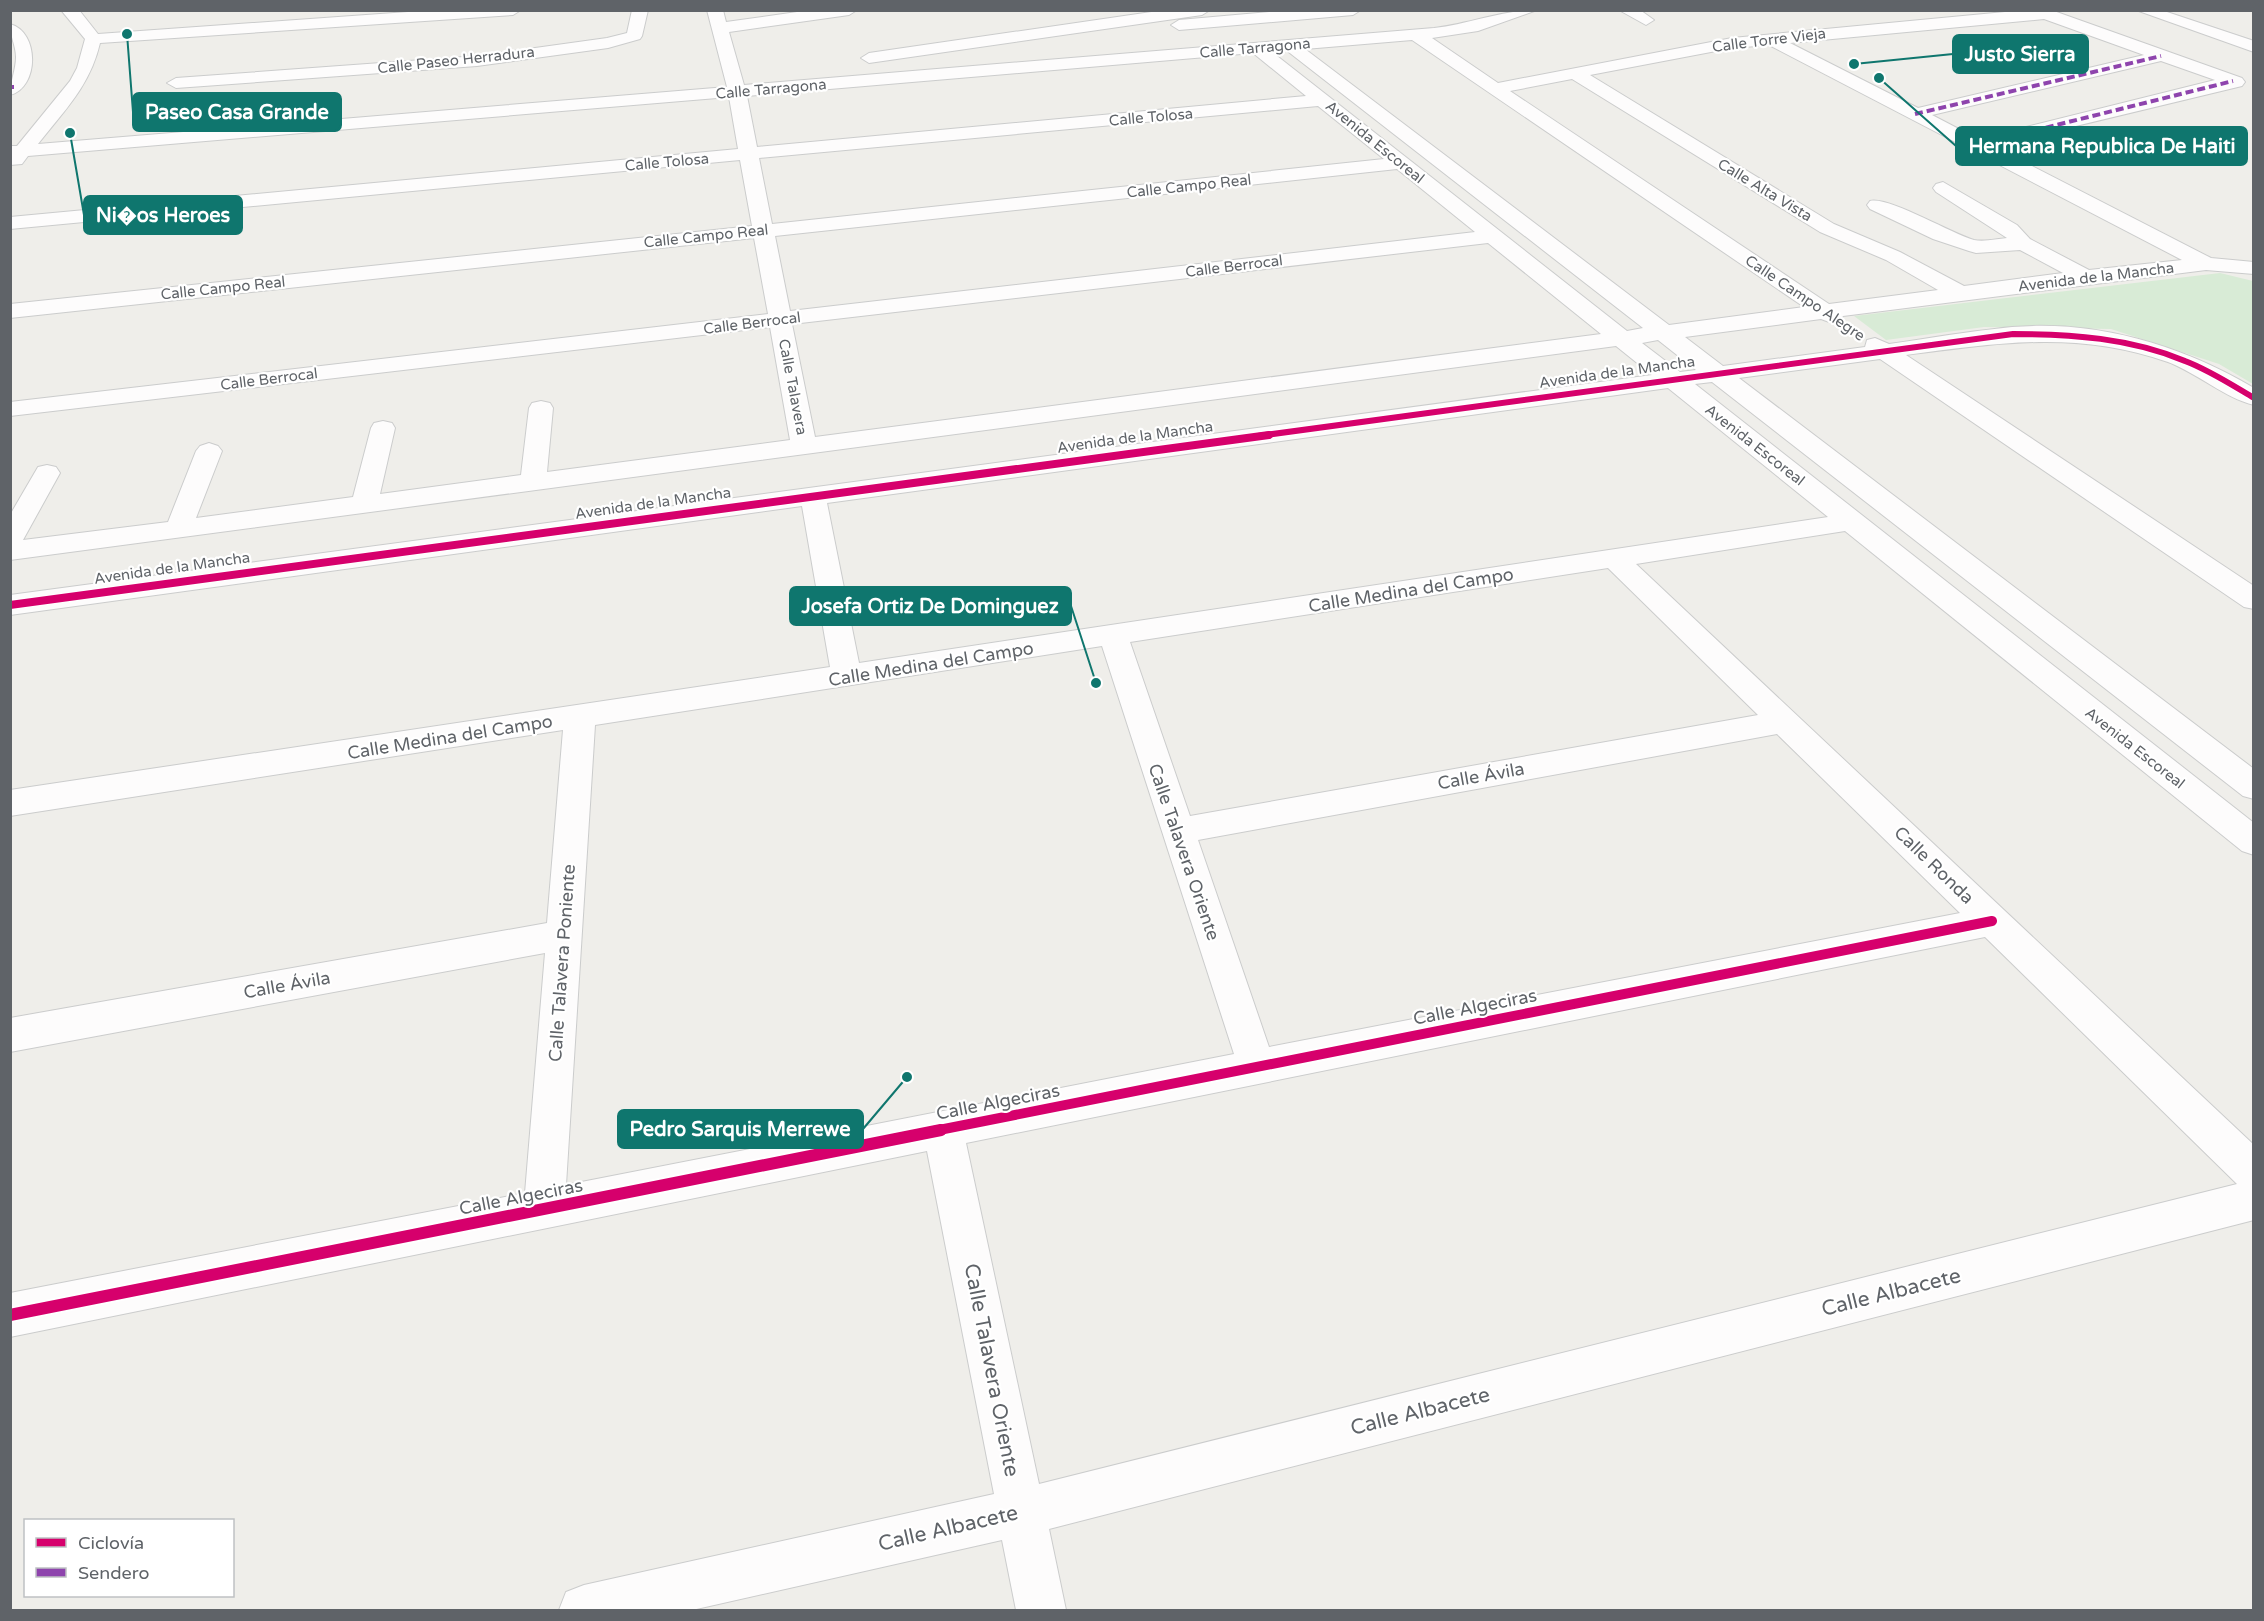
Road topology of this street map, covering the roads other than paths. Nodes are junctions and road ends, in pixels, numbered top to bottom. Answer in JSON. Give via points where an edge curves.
{"nodes":[{"id":1,"x":69,"y":10,"type":"edge"},
{"id":2,"x":458,"y":10,"type":"edge"},
{"id":3,"x":513,"y":10,"type":"edge"},
{"id":4,"x":640,"y":10,"type":"edge"},
{"id":5,"x":849,"y":10,"type":"edge"},
{"id":6,"x":1202,"y":10,"type":"edge"},
{"id":7,"x":1353,"y":10,"type":"edge"},
{"id":8,"x":1528,"y":10,"type":"edge"},
{"id":9,"x":1627,"y":10,"type":"edge"},
{"id":10,"x":2144,"y":10,"type":"edge"},
{"id":11,"x":2039,"y":12,"type":"edge"},
{"id":12,"x":436,"y":16,"type":"junction"},
{"id":13,"x":1451,"y":16,"type":"dead end"},
{"id":14,"x":718,"y":19,"type":"edge"},
{"id":15,"x":1176,"y":20,"type":"junction"},
{"id":16,"x":1646,"y":20,"type":"dead end"},
{"id":17,"x":281,"y":28,"type":"junction"},
{"id":18,"x":1421,"y":28,"type":"junction"},
{"id":19,"x":1472,"y":28,"type":"junction"},
{"id":20,"x":10,"y":29,"type":"edge"},
{"id":21,"x":253,"y":30,"type":"junction"},
{"id":22,"x":1769,"y":38,"type":"junction"},
{"id":23,"x":93,"y":39,"type":"junction"},
{"id":24,"x":1290,"y":45,"type":"junction"},
{"id":25,"x":2253,"y":47,"type":"edge"},
{"id":26,"x":1257,"y":48,"type":"junction"},
{"id":27,"x":2161,"y":56,"type":"junction"},
{"id":28,"x":869,"y":58,"type":"dead end"},
{"id":29,"x":1574,"y":74,"type":"junction"},
{"id":30,"x":250,"y":77,"type":"junction"},
{"id":31,"x":223,"y":79,"type":"junction"},
{"id":32,"x":2234,"y":81,"type":"junction"},
{"id":33,"x":176,"y":83,"type":"dead end"},
{"id":34,"x":12,"y":88,"type":"edge"},
{"id":35,"x":1497,"y":88,"type":"junction"},
{"id":36,"x":2253,"y":89,"type":"edge"},
{"id":37,"x":737,"y":92,"type":"junction"},
{"id":38,"x":1323,"y":100,"type":"junction"},
{"id":39,"x":1915,"y":114,"type":"junction"},
{"id":40,"x":1976,"y":145,"type":"junction"},
{"id":41,"x":17,"y":152,"type":"edge"},
{"id":42,"x":749,"y":154,"type":"junction"},
{"id":43,"x":1402,"y":163,"type":"junction"},
{"id":44,"x":10,"y":166,"type":"edge"},
{"id":45,"x":1943,"y":188,"type":"dead end"},
{"id":46,"x":1876,"y":205,"type":"dead end"},
{"id":47,"x":10,"y":223,"type":"edge"},
{"id":48,"x":763,"y":230,"type":"junction"},
{"id":49,"x":1493,"y":236,"type":"junction"},
{"id":50,"x":2023,"y":243,"type":"junction"},
{"id":51,"x":1976,"y":247,"type":"junction"},
{"id":52,"x":1893,"y":256,"type":"junction"},
{"id":53,"x":2206,"y":264,"type":"junction"},
{"id":54,"x":2253,"y":268,"type":"edge"},
{"id":55,"x":2086,"y":278,"type":"junction"},
{"id":56,"x":1962,"y":294,"type":"junction"},
{"id":57,"x":10,"y":311,"type":"edge"},
{"id":58,"x":1825,"y":312,"type":"junction"},
{"id":59,"x":780,"y":319,"type":"junction"},
{"id":60,"x":1664,"y":333,"type":"junction"},
{"id":61,"x":1621,"y":339,"type":"junction"},
{"id":62,"x":1883,"y":351,"type":"junction"},
{"id":63,"x":1718,"y":374,"type":"junction"},
{"id":64,"x":1672,"y":380,"type":"junction"},
{"id":65,"x":2253,"y":398,"type":"edge"},
{"id":66,"x":541,"y":408,"type":"dead end"},
{"id":67,"x":10,"y":409,"type":"edge"},
{"id":68,"x":383,"y":428,"type":"dead end"},
{"id":69,"x":804,"y":447,"type":"junction"},
{"id":70,"x":208,"y":451,"type":"dead end"},
{"id":71,"x":47,"y":473,"type":"dead end"},
{"id":72,"x":533,"y":482,"type":"junction"},
{"id":73,"x":813,"y":496,"type":"junction"},
{"id":74,"x":364,"y":504,"type":"junction"},
{"id":75,"x":1850,"y":522,"type":"junction"},
{"id":76,"x":178,"y":529,"type":"junction"},
{"id":77,"x":10,"y":540,"type":"edge"},
{"id":78,"x":10,"y":551,"type":"edge"},
{"id":79,"x":1614,"y":558,"type":"junction"},
{"id":80,"x":2253,"y":600,"type":"edge"},
{"id":81,"x":10,"y":605,"type":"edge"},
{"id":82,"x":1113,"y":636,"type":"junction"},
{"id":83,"x":847,"y":677,"type":"junction"},
{"id":84,"x":580,"y":718,"type":"junction"},
{"id":85,"x":1785,"y":722,"type":"junction"},
{"id":86,"x":2253,"y":787,"type":"edge"},
{"id":87,"x":10,"y":803,"type":"edge"},
{"id":88,"x":1177,"y":831,"type":"junction"},
{"id":89,"x":2253,"y":842,"type":"edge"},
{"id":90,"x":1992,"y":921,"type":"junction"},
{"id":91,"x":563,"y":935,"type":"junction"},
{"id":92,"x":10,"y":1035,"type":"edge"},
{"id":93,"x":1257,"y":1067,"type":"junction"},
{"id":94,"x":943,"y":1130,"type":"junction"},
{"id":95,"x":2253,"y":1173,"type":"edge"},
{"id":96,"x":2253,"y":1200,"type":"edge"},
{"id":97,"x":544,"y":1209,"type":"junction"},
{"id":98,"x":10,"y":1315,"type":"edge"},
{"id":99,"x":1021,"y":1512,"type":"junction"},
{"id":100,"x":584,"y":1611,"type":"edge"},
{"id":101,"x":1041,"y":1611,"type":"edge"}],
"edges":[{"from":1,"to":23,"type":"street"},
{"from":2,"to":12,"type":"street"},
{"from":3,"to":12,"type":"street"},
{"from":4,"to":30,"type":"street","name":"Calle Paseo Herradura","via":[[634,36],[608,43],[477,61]]},
{"from":5,"to":14,"type":"street"},
{"from":6,"to":15,"type":"street"},
{"from":7,"to":15,"type":"street"},
{"from":8,"to":19,"type":"street","name":"Calle Tarragona"},
{"from":9,"to":16,"type":"street"},
{"from":10,"to":25,"type":"street"},
{"from":11,"to":22,"type":"street","name":"Calle Torre Vieja"},
{"from":11,"to":27,"type":"street"},
{"from":12,"to":17,"type":"street"},
{"from":13,"to":19,"type":"street"},
{"from":14,"to":37,"type":"street","name":"Calle Talavera"},
{"from":15,"to":28,"type":"street","via":[[1054,31]]},
{"from":17,"to":21,"type":"street"},
{"from":17,"to":30,"type":"street"},
{"from":18,"to":19,"type":"street","name":"Calle Tarragona"},
{"from":18,"to":24,"type":"street","name":"Calle Tarragona"},
{"from":18,"to":35,"type":"street","name":"Calle Campo Alegre"},
{"from":20,"to":34,"type":"street","via":[[26,52],[25,65]]},
{"from":21,"to":23,"type":"street"},
{"from":21,"to":31,"type":"street"},
{"from":22,"to":29,"type":"street","name":"Calle Torre Vieja"},
{"from":22,"to":39,"type":"street"},
{"from":23,"to":41,"type":"street","via":[[86,68]]},
{"from":24,"to":26,"type":"street","name":"Calle Tarragona"},
{"from":24,"to":60,"type":"street","name":"Avenida Escoreal"},
{"from":26,"to":37,"type":"street","name":"Calle Tarragona"},
{"from":26,"to":38,"type":"street","name":"Avenida Escoreal"},
{"from":27,"to":32,"type":"street"},
{"from":27,"to":39,"type":"street"},
{"from":29,"to":35,"type":"street","name":"Calle Torre Vieja"},
{"from":29,"to":52,"type":"street","name":"Calle Alta Vista","via":[[1827,228]]},
{"from":30,"to":31,"type":"street","name":"Calle Paseo Herradura"},
{"from":31,"to":33,"type":"street","name":"Calle Paseo Herradura"},
{"from":32,"to":36,"type":"street"},
{"from":32,"to":40,"type":"street"},
{"from":35,"to":58,"type":"street","name":"Calle Campo Alegre"},
{"from":37,"to":41,"type":"street","name":"Calle Tarragona"},
{"from":37,"to":42,"type":"street","name":"Calle Talavera"},
{"from":38,"to":42,"type":"street","name":"Calle Tolosa"},
{"from":38,"to":43,"type":"street","name":"Avenida Escoreal"},
{"from":39,"to":40,"type":"street"},
{"from":40,"to":53,"type":"street"},
{"from":41,"to":44,"type":"street"},
{"from":42,"to":47,"type":"street","name":"Calle Tolosa"},
{"from":42,"to":48,"type":"street","name":"Calle Talavera"},
{"from":43,"to":48,"type":"street","name":"Calle Campo Real"},
{"from":43,"to":49,"type":"street","name":"Avenida Escoreal"},
{"from":45,"to":50,"type":"street","via":[[2010,229]]},
{"from":46,"to":51,"type":"street"},
{"from":48,"to":57,"type":"street","name":"Calle Campo Real"},
{"from":48,"to":59,"type":"street","name":"Calle Talavera"},
{"from":49,"to":59,"type":"street","name":"Calle Berrocal"},
{"from":49,"to":61,"type":"street","name":"Avenida Escoreal"},
{"from":50,"to":51,"type":"street"},
{"from":50,"to":55,"type":"street"},
{"from":51,"to":52,"type":"street"},
{"from":52,"to":56,"type":"street","name":"Calle Alta Vista"},
{"from":53,"to":54,"type":"street","name":"Avenida de la Mancha"},
{"from":53,"to":55,"type":"street","name":"Avenida de la Mancha"},
{"from":55,"to":56,"type":"street","name":"Avenida de la Mancha"},
{"from":56,"to":58,"type":"street","name":"Avenida de la Mancha"},
{"from":58,"to":60,"type":"street","name":"Avenida de la Mancha"},
{"from":58,"to":62,"type":"street","name":"Calle Campo Alegre"},
{"from":59,"to":67,"type":"street","name":"Calle Berrocal"},
{"from":59,"to":69,"type":"street","name":"Calle Talavera"},
{"from":60,"to":61,"type":"street","name":"Avenida de la Mancha"},
{"from":60,"to":63,"type":"street","name":"Avenida Escoreal"},
{"from":61,"to":64,"type":"street","name":"Avenida Escoreal"},
{"from":61,"to":69,"type":"street","name":"Avenida de la Mancha"},
{"from":62,"to":63,"type":"street","name":"Avenida de la Mancha"},
{"from":62,"to":65,"type":"street","name":"Avenida de la Mancha","via":[[2013,334],[2051,333],[2104,340],[2176,357]]},
{"from":62,"to":80,"type":"street","name":"Calle Campo Alegre"},
{"from":63,"to":64,"type":"street","name":"Avenida de la Mancha"},
{"from":63,"to":86,"type":"street","name":"Avenida Escoreal"},
{"from":64,"to":73,"type":"street","name":"Avenida de la Mancha"},
{"from":64,"to":75,"type":"street","name":"Avenida Escoreal"},
{"from":66,"to":72,"type":"street"},
{"from":68,"to":74,"type":"street"},
{"from":69,"to":72,"type":"street","name":"Avenida de la Mancha"},
{"from":70,"to":76,"type":"street"},
{"from":71,"to":77,"type":"street"},
{"from":72,"to":74,"type":"street","name":"Avenida de la Mancha"},
{"from":73,"to":81,"type":"street","name":"Avenida de la Mancha"},
{"from":73,"to":83,"type":"street"},
{"from":74,"to":76,"type":"street","name":"Avenida de la Mancha"},
{"from":75,"to":79,"type":"street","name":"Calle Medina del Campo"},
{"from":75,"to":89,"type":"street","name":"Avenida Escoreal"},
{"from":76,"to":78,"type":"street","name":"Avenida de la Mancha"},
{"from":79,"to":82,"type":"street","name":"Calle Medina del Campo"},
{"from":79,"to":85,"type":"street","name":"Calle Ronda"},
{"from":82,"to":83,"type":"street","name":"Calle Medina del Campo"},
{"from":82,"to":88,"type":"street","name":"Calle Talavera Oriente"},
{"from":83,"to":84,"type":"street","name":"Calle Medina del Campo"},
{"from":84,"to":87,"type":"street","name":"Calle Medina del Campo"},
{"from":84,"to":91,"type":"street","name":"Calle Talavera Poniente"},
{"from":85,"to":88,"type":"street","name":"Calle Ávila"},
{"from":85,"to":90,"type":"street","name":"Calle Ronda"},
{"from":88,"to":93,"type":"street","name":"Calle Talavera Oriente"},
{"from":90,"to":93,"type":"street","name":"Calle Algeciras"},
{"from":90,"to":95,"type":"street","name":"Calle Ronda"},
{"from":91,"to":92,"type":"street","name":"Calle Ávila"},
{"from":91,"to":97,"type":"street","name":"Calle Talavera Poniente"},
{"from":93,"to":94,"type":"street","name":"Calle Algeciras"},
{"from":94,"to":97,"type":"street","name":"Calle Algeciras"},
{"from":94,"to":99,"type":"street","name":"Calle Talavera Oriente"},
{"from":96,"to":99,"type":"street","name":"Calle Albacete"},
{"from":97,"to":98,"type":"street","name":"Calle Algeciras"},
{"from":99,"to":100,"type":"street","name":"Calle Albacete"},
{"from":99,"to":101,"type":"street","name":"Calle Talavera Oriente"}]}
